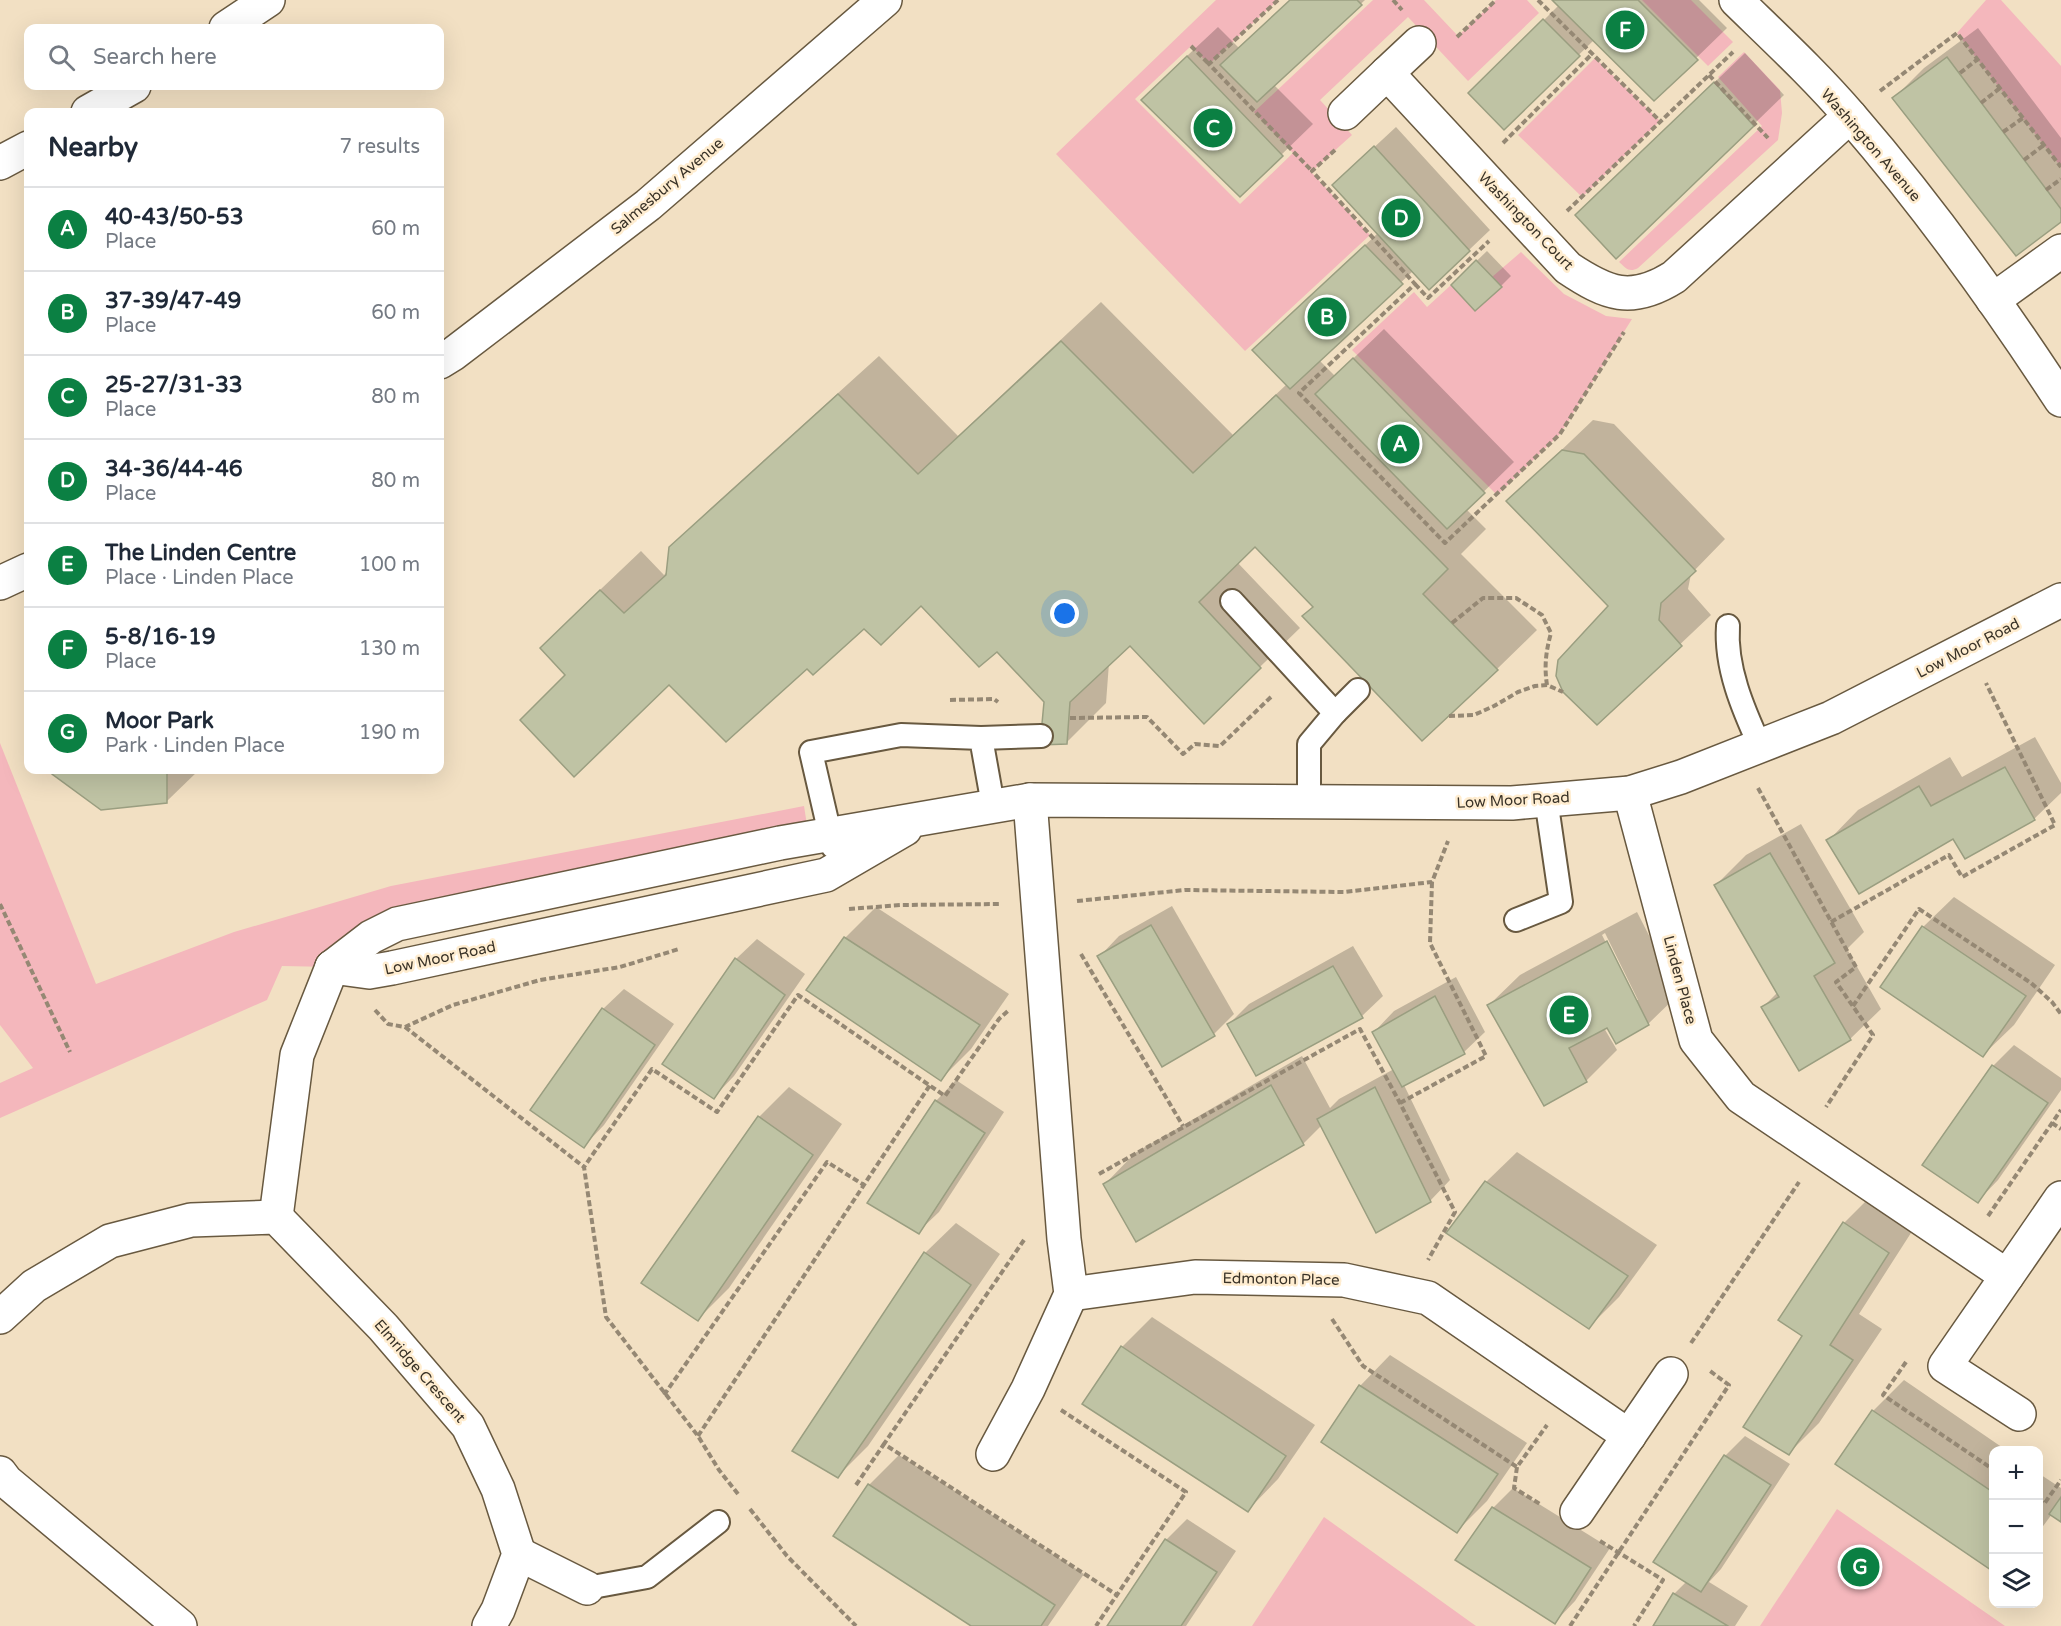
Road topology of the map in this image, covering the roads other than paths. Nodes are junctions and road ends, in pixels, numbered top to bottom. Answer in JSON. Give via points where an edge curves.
{"nodes":[{"id":1,"x":268,"y":0,"type":"edge"},
{"id":2,"x":885,"y":0,"type":"edge"},
{"id":3,"x":1736,"y":0,"type":"edge"},
{"id":4,"x":232,"y":24,"type":"edge"},
{"id":5,"x":1419,"y":43,"type":"dead end"},
{"id":6,"x":1387,"y":73,"type":"junction"},
{"id":7,"x":127,"y":90,"type":"edge"},
{"id":8,"x":95,"y":108,"type":"edge"},
{"id":9,"x":1345,"y":113,"type":"dead end"},
{"id":10,"x":1850,"y":116,"type":"junction"},
{"id":11,"x":24,"y":150,"type":"edge"},
{"id":12,"x":0,"y":163,"type":"edge"},
{"id":13,"x":2061,"y":251,"type":"edge"},
{"id":14,"x":1993,"y":300,"type":"junction"},
{"id":15,"x":444,"y":360,"type":"edge"},
{"id":16,"x":2061,"y":400,"type":"edge"},
{"id":17,"x":24,"y":572,"type":"edge"},
{"id":18,"x":0,"y":583,"type":"edge"},
{"id":19,"x":2061,"y":600,"type":"edge"},
{"id":20,"x":1232,"y":601,"type":"dead end"},
{"id":21,"x":1728,"y":626,"type":"dead end"},
{"id":22,"x":1358,"y":690,"type":"dead end"},
{"id":23,"x":1335,"y":713,"type":"junction"},
{"id":24,"x":1041,"y":736,"type":"dead end"},
{"id":25,"x":981,"y":738,"type":"junction"},
{"id":26,"x":1749,"y":750,"type":"junction"},
{"id":27,"x":1630,"y":793,"type":"junction"},
{"id":28,"x":1546,"y":799,"type":"junction"},
{"id":29,"x":1030,"y":800,"type":"junction"},
{"id":30,"x":1309,"y":801,"type":"junction"},
{"id":31,"x":993,"y":805,"type":"junction"},
{"id":32,"x":924,"y":818,"type":"junction"},
{"id":33,"x":830,"y":834,"type":"junction"},
{"id":34,"x":838,"y":868,"type":"junction"},
{"id":35,"x":1516,"y":920,"type":"dead end"},
{"id":36,"x":332,"y":967,"type":"junction"},
{"id":37,"x":2061,"y":1198,"type":"edge"},
{"id":38,"x":276,"y":1217,"type":"junction"},
{"id":39,"x":2007,"y":1276,"type":"junction"},
{"id":40,"x":1071,"y":1294,"type":"junction"},
{"id":41,"x":0,"y":1317,"type":"edge"},
{"id":42,"x":1678,"y":1364,"type":"road end"},
{"id":43,"x":2019,"y":1414,"type":"dead end"},
{"id":44,"x":1629,"y":1436,"type":"junction"},
{"id":45,"x":993,"y":1454,"type":"dead end"},
{"id":46,"x":0,"y":1473,"type":"edge"},
{"id":47,"x":1577,"y":1512,"type":"dead end"},
{"id":48,"x":718,"y":1522,"type":"dead end"},
{"id":49,"x":519,"y":1554,"type":"junction"},
{"id":50,"x":587,"y":1588,"type":"joint"},
{"id":51,"x":180,"y":1626,"type":"edge"},
{"id":52,"x":489,"y":1626,"type":"edge"}],
"edges":[{"from":1,"to":4,"type":"street"},
{"from":2,"to":15,"type":"street","name":"Salmesbury Avenue","via":[[648,205]]},
{"from":3,"to":10,"type":"street","name":"Washington Avenue"},
{"from":5,"to":6,"type":"street"},
{"from":6,"to":9,"type":"street"},
{"from":6,"to":10,"type":"street","name":"Washington Court","via":[[1568,268],[1594,285],[1617,292],[1640,293],[1658,288],[1674,277]]},
{"from":7,"to":8,"type":"street"},
{"from":10,"to":14,"type":"street","name":"Washington Avenue","via":[[1910,187]]},
{"from":11,"to":12,"type":"street"},
{"from":13,"to":14,"type":"street"},
{"from":14,"to":16,"type":"street","name":"Washington Avenue"},
{"from":17,"to":18,"type":"street"},
{"from":19,"to":26,"type":"street","name":"Low Moor Road","via":[[1831,717]]},
{"from":20,"to":23,"type":"lane"},
{"from":21,"to":26,"type":"lane","via":[[1734,678],[1747,718]]},
{"from":22,"to":23,"type":"lane"},
{"from":23,"to":30,"type":"lane","via":[[1309,744]]},
{"from":24,"to":25,"type":"lane"},
{"from":25,"to":31,"type":"lane"},
{"from":25,"to":33,"type":"lane","via":[[901,735],[811,752]]},
{"from":26,"to":27,"type":"street","name":"Low Moor Road"},
{"from":27,"to":28,"type":"street","name":"Low Moor Road"},
{"from":27,"to":39,"type":"street","name":"Linden Place","via":[[1696,1040],[1741,1097]]},
{"from":28,"to":30,"type":"street","name":"Low Moor Road","via":[[1512,803]]},
{"from":28,"to":35,"type":"lane","via":[[1561,902]]},
{"from":29,"to":30,"type":"street","name":"Low Moor Road"},
{"from":29,"to":31,"type":"street","name":"Low Moor Road"},
{"from":29,"to":40,"type":"street"},
{"from":31,"to":32,"type":"street","name":"Low Moor Road"},
{"from":32,"to":33,"type":"street","name":"Low Moor Road"},
{"from":32,"to":34,"type":"street","name":"Low Moor Road"},
{"from":33,"to":34,"type":"lane"},
{"from":33,"to":36,"type":"street","name":"Low Moor Road","via":[[397,924]]},
{"from":34,"to":36,"type":"street","name":"Low Moor Road","via":[[826,874],[392,968],[369,972]]},
{"from":36,"to":38,"type":"street","via":[[297,1055]]},
{"from":37,"to":39,"type":"street"},
{"from":38,"to":41,"type":"street","via":[[191,1220],[110,1241],[34,1286]]},
{"from":38,"to":49,"type":"street","name":"Elmridge Crescent","via":[[383,1327],[468,1426],[498,1489]]},
{"from":39,"to":43,"type":"street","via":[[1945,1366]]},
{"from":40,"to":44,"type":"street","name":"Edmonton Place","via":[[1195,1277],[1344,1280],[1428,1298]]},
{"from":40,"to":45,"type":"street"},
{"from":42,"to":44,"type":"street"},
{"from":44,"to":47,"type":"street"},
{"from":46,"to":51,"type":"street"},
{"from":48,"to":50,"type":"lane","via":[[647,1576]]},
{"from":49,"to":50,"type":"street"},
{"from":49,"to":52,"type":"street"}]}
